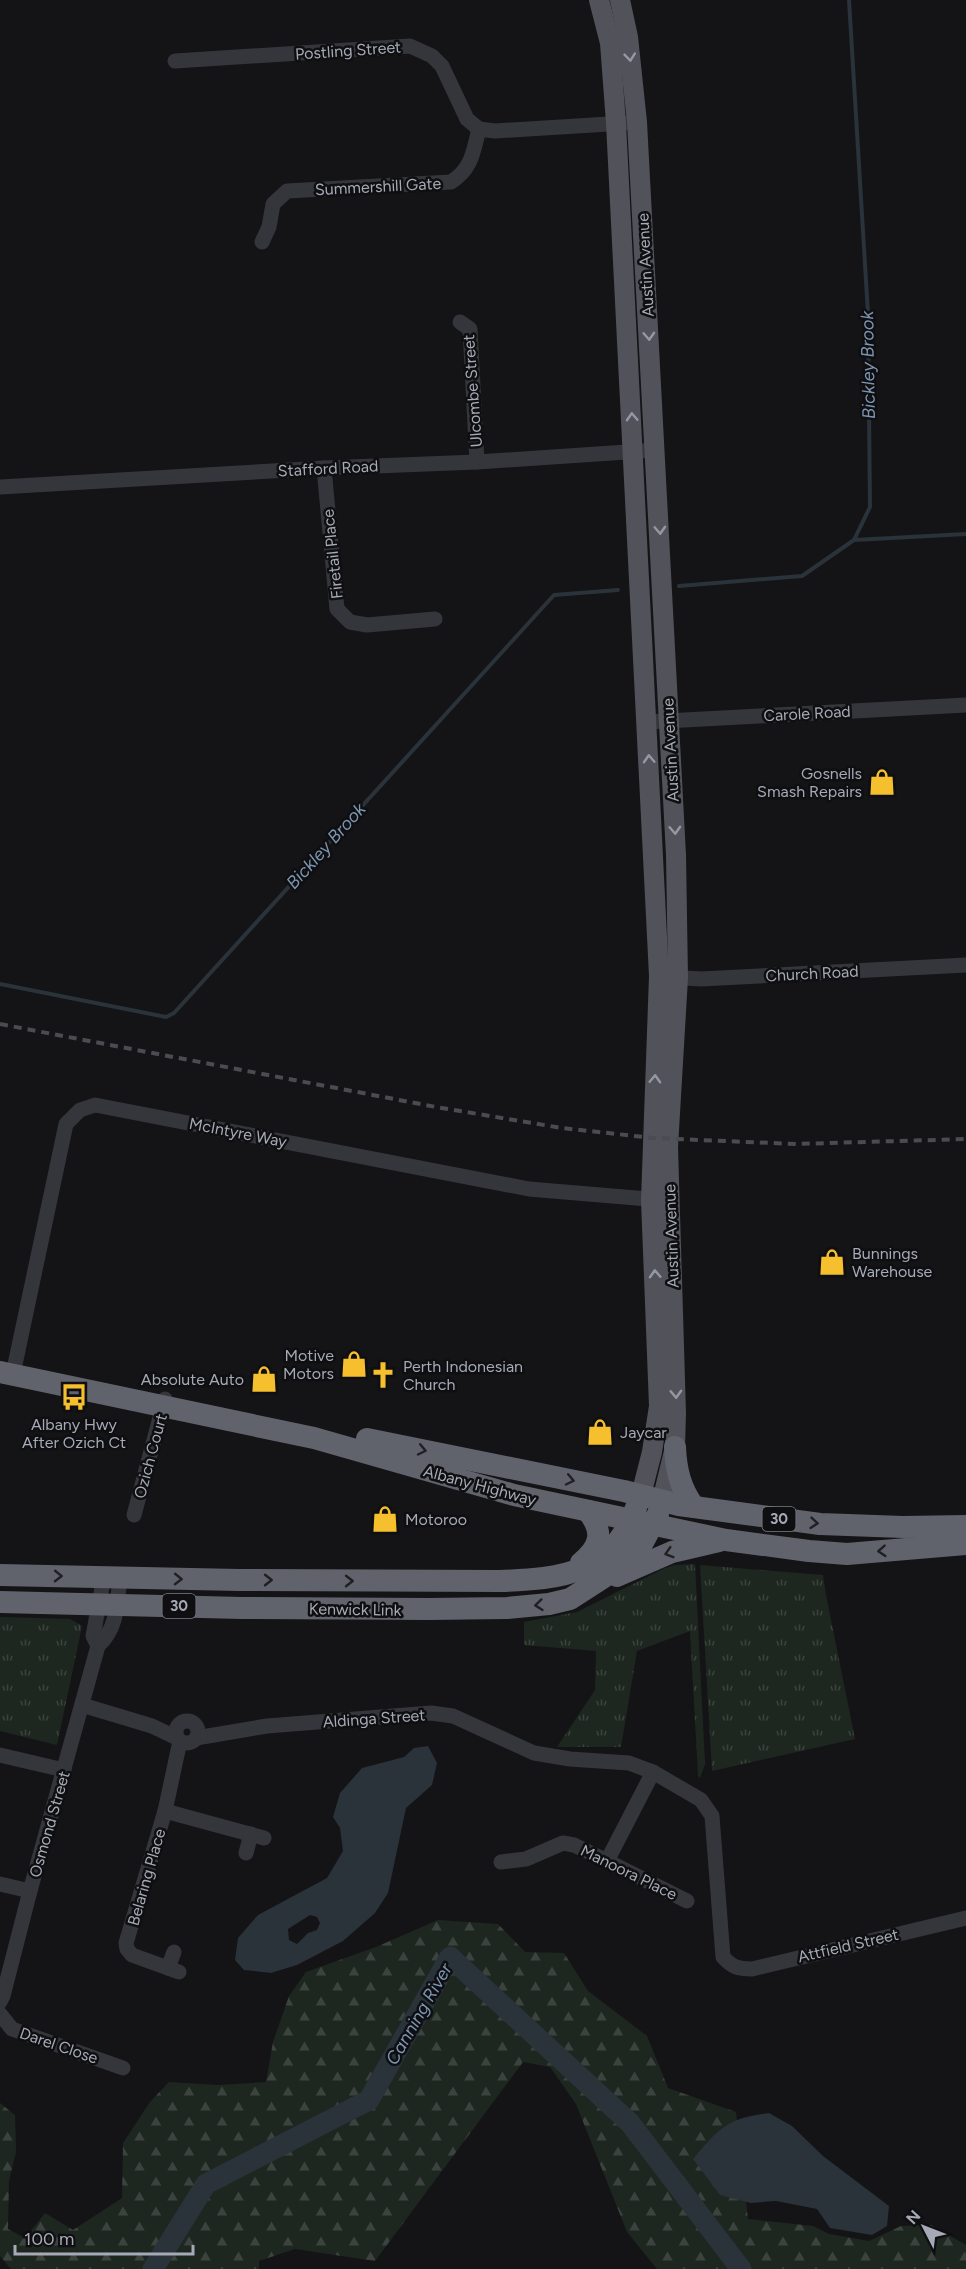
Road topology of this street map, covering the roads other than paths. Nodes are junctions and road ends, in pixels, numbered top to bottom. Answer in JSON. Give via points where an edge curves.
{"nodes":[{"id":1,"x":599,"y":0,"type":"edge"},
{"id":2,"x":620,"y":0,"type":"edge"},
{"id":3,"x":175,"y":61,"type":"dead end"},
{"id":4,"x":637,"y":122,"type":"junction"},
{"id":5,"x":616,"y":123,"type":"junction"},
{"id":6,"x":479,"y":129,"type":"junction"},
{"id":7,"x":262,"y":242,"type":"dead end"},
{"id":8,"x":460,"y":322,"type":"dead end"},
{"id":9,"x":656,"y":450,"type":"junction"},
{"id":10,"x":633,"y":451,"type":"junction"},
{"id":11,"x":477,"y":462,"type":"junction"},
{"id":12,"x":324,"y":468,"type":"junction"},
{"id":13,"x":0,"y":487,"type":"edge"},
{"id":14,"x":435,"y":619,"type":"dead end"},
{"id":15,"x":966,"y":705,"type":"edge"},
{"id":16,"x":670,"y":721,"type":"junction"},
{"id":17,"x":647,"y":722,"type":"junction"},
{"id":18,"x":966,"y":965,"type":"edge"},
{"id":19,"x":668,"y":977,"type":"junction"},
{"id":20,"x":660,"y":1200,"type":"junction"},
{"id":21,"x":7,"y":1368,"type":"edge"},
{"id":22,"x":165,"y":1401,"type":"junction"},
{"id":23,"x":675,"y":1446,"type":"junction"},
{"id":24,"x":652,"y":1498,"type":"junction"},
{"id":25,"x":694,"y":1507,"type":"junction"},
{"id":26,"x":588,"y":1511,"type":"junction"},
{"id":27,"x":134,"y":1515,"type":"dead end"},
{"id":28,"x":643,"y":1523,"type":"junction"},
{"id":29,"x":966,"y":1526,"type":"edge"},
{"id":30,"x":726,"y":1540,"type":"junction"},
{"id":31,"x":966,"y":1544,"type":"edge"},
{"id":32,"x":0,"y":1575,"type":"edge"},
{"id":33,"x":562,"y":1576,"type":"junction"},
{"id":34,"x":112,"y":1577,"type":"junction"},
{"id":35,"x":570,"y":1599,"type":"junction"},
{"id":36,"x":0,"y":1602,"type":"edge"},
{"id":37,"x":108,"y":1605,"type":"junction"},
{"id":38,"x":82,"y":1705,"type":"junction"},
{"id":39,"x":187,"y":1736,"type":"junction"},
{"id":40,"x":0,"y":1755,"type":"edge"},
{"id":41,"x":64,"y":1770,"type":"junction"},
{"id":42,"x":653,"y":1772,"type":"junction"},
{"id":43,"x":165,"y":1810,"type":"junction"},
{"id":44,"x":246,"y":1853,"type":"dead end"},
{"id":45,"x":607,"y":1861,"type":"junction"},
{"id":46,"x":501,"y":1862,"type":"dead end"},
{"id":47,"x":0,"y":1884,"type":"edge"},
{"id":48,"x":30,"y":1891,"type":"junction"},
{"id":49,"x":687,"y":1901,"type":"dead end"},
{"id":50,"x":966,"y":1918,"type":"edge"},
{"id":51,"x":174,"y":1952,"type":"dead end"},
{"id":52,"x":731,"y":1966,"type":"joint"},
{"id":53,"x":0,"y":2002,"type":"edge"},
{"id":54,"x":0,"y":2014,"type":"edge"},
{"id":55,"x":123,"y":2068,"type":"dead end"}],
"edges":[{"from":1,"to":5,"type":"main road","name":"Austin Avenue","via":[[610,43]]},
{"from":2,"to":4,"type":"main road","name":"Austin Avenue","one_way":true},
{"from":3,"to":6,"type":"street","name":"Postling Street","via":[[410,46],[432,56],[442,66],[467,119]]},
{"from":4,"to":5,"type":"street"},
{"from":4,"to":9,"type":"main road","name":"Austin Avenue","one_way":true},
{"from":5,"to":6,"type":"street"},
{"from":10,"to":5,"type":"main road","name":"Austin Avenue","one_way":true},
{"from":6,"to":7,"type":"street","name":"Summershill Gate","via":[[470,164],[451,182],[287,191],[273,204]]},
{"from":8,"to":11,"type":"street","name":"Ulcombe Street","via":[[470,329]]},
{"from":9,"to":10,"type":"street","name":"Stafford Road"},
{"from":9,"to":16,"type":"main road","name":"Austin Avenue","one_way":true},
{"from":10,"to":11,"type":"street","name":"Stafford Road"},
{"from":10,"to":17,"type":"main road","name":"Austin Avenue"},
{"from":11,"to":12,"type":"street","name":"Stafford Road"},
{"from":12,"to":13,"type":"street","name":"Stafford Road"},
{"from":12,"to":14,"type":"street","name":"Firetail Place","via":[[338,609],[350,622],[367,625]]},
{"from":15,"to":16,"type":"street","name":"Carole Road"},
{"from":16,"to":17,"type":"street","name":"Carole Road"},
{"from":16,"to":19,"type":"main road","name":"Austin Avenue","one_way":true,"via":[[676,855]]},
{"from":19,"to":17,"type":"main road","name":"Austin Avenue","one_way":true},
{"from":18,"to":19,"type":"street","name":"Church Road","via":[[701,979]]},
{"from":19,"to":20,"type":"main road","name":"Austin Avenue"},
{"from":20,"to":21,"type":"street","name":"McIntyre Way","via":[[529,1188],[95,1105],[80,1110],[66,1124]]},
{"from":20,"to":23,"type":"main road","name":"Austin Avenue","one_way":true,"via":[[675,1372]]},
{"from":24,"to":20,"type":"main road","name":"Austin Avenue","one_way":true,"via":[[652,1452],[660,1406]]},
{"from":21,"to":22,"type":"highway","name":"Albany Highway"},
{"from":22,"to":24,"type":"highway","name":"Albany Highway","one_way":true},
{"from":22,"to":26,"type":"highway","name":"Albany Highway","via":[[314,1438],[514,1496]]},
{"from":22,"to":27,"type":"street","name":"Ozich Court"},
{"from":23,"to":24,"type":"main road","name":"Austin Avenue"},
{"from":23,"to":25,"type":"highway","via":[[677,1471]]},
{"from":24,"to":25,"type":"highway","name":"Albany Highway","number":"30"},
{"from":24,"to":28,"type":"highway","name":"Kenwick Link"},
{"from":25,"to":29,"type":"highway","name":"Albany Highway","number":"30","one_way":true,"via":[[820,1524]]},
{"from":26,"to":28,"type":"highway","name":"Albany Highway"},
{"from":26,"to":33,"type":"highway","via":[[598,1527],[596,1548]]},
{"from":28,"to":30,"type":"highway","name":"Albany Highway","number":"30"},
{"from":28,"to":33,"type":"highway","name":"Kenwick Link","number":"30","via":[[580,1570]]},
{"from":28,"to":35,"type":"highway","name":"Kenwick Link","number":"30","via":[[642,1544],[615,1570]]},
{"from":31,"to":30,"type":"highway","name":"Albany Highway","number":"30","one_way":true,"via":[[847,1554]]},
{"from":30,"to":35,"type":"highway","number":"30","one_way":true,"via":[[664,1554]]},
{"from":32,"to":34,"type":"highway","name":"Kenwick Link","number":"30","one_way":true},
{"from":34,"to":33,"type":"highway","name":"Kenwick Link","number":"30","one_way":true,"via":[[500,1581]]},
{"from":34,"to":37,"type":"street","name":"Osmond Street"},
{"from":35,"to":37,"type":"highway","name":"Kenwick Link","number":"30","one_way":true,"via":[[523,1607],[450,1609]]},
{"from":36,"to":37,"type":"highway","name":"Kenwick Link","number":"30"},
{"from":37,"to":38,"type":"street","name":"Osmond Street","via":[[108,1637],[98,1646]]},
{"from":38,"to":39,"type":"street","name":"Aldinga Street"},
{"from":38,"to":41,"type":"street","name":"Osmond Street"},
{"from":39,"to":42,"type":"street","name":"Aldinga Street","via":[[431,1713],[464,1720],[534,1753],[629,1763]]},
{"from":39,"to":43,"type":"street","name":"Belaring Place"},
{"from":40,"to":41,"type":"street"},
{"from":41,"to":48,"type":"street","name":"Osmond Street"},
{"from":42,"to":45,"type":"street"},
{"from":42,"to":52,"type":"street","name":"Aldinga Street","via":[[701,1800],[712,1816],[723,1957]]},
{"from":43,"to":44,"type":"street","via":[[258,1836]]},
{"from":43,"to":51,"type":"street","name":"Belaring Place","via":[[126,1943],[132,1955],[173,1970]]},
{"from":45,"to":46,"type":"street","name":"Manoora Place","via":[[563,1843],[526,1859]]},
{"from":45,"to":49,"type":"street","name":"Manoora Place"},
{"from":47,"to":48,"type":"street"},
{"from":48,"to":53,"type":"street","name":"Osmond Street"},
{"from":50,"to":52,"type":"street","name":"Attfield Street","via":[[752,1968]]},
{"from":54,"to":55,"type":"street","name":"Darel Close","via":[[12,2029]]}]}
